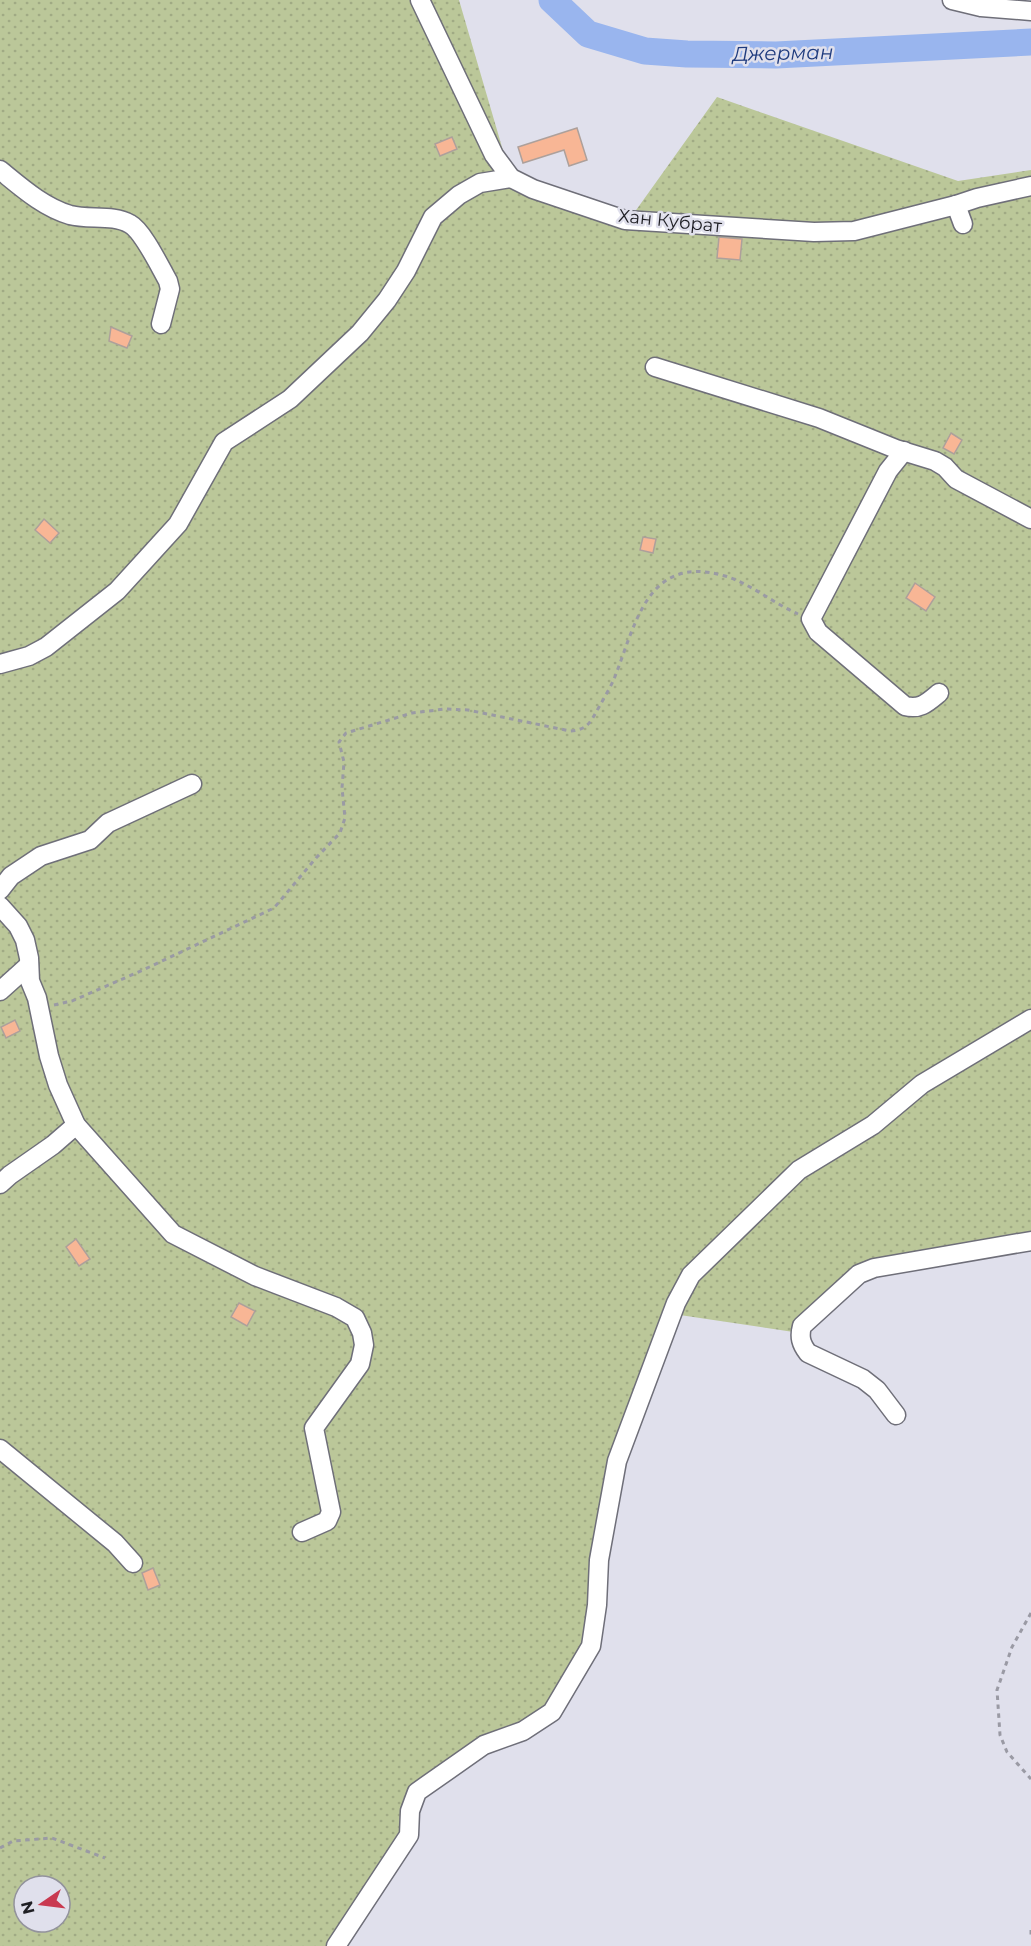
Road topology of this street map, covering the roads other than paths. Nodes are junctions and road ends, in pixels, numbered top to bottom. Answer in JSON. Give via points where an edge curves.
{"nodes":[{"id":1,"x":420,"y":0,"type":"edge"},
{"id":2,"x":952,"y":0,"type":"edge"},
{"id":3,"x":1031,"y":11,"type":"edge"},
{"id":4,"x":0,"y":170,"type":"edge"},
{"id":5,"x":511,"y":178,"type":"junction"},
{"id":6,"x":1031,"y":186,"type":"edge"},
{"id":7,"x":956,"y":205,"type":"junction"},
{"id":8,"x":963,"y":224,"type":"dead end"},
{"id":9,"x":161,"y":324,"type":"dead end"},
{"id":10,"x":656,"y":367,"type":"dead end"},
{"id":11,"x":904,"y":451,"type":"junction"},
{"id":12,"x":1031,"y":519,"type":"edge"},
{"id":13,"x":0,"y":664,"type":"edge"},
{"id":14,"x":939,"y":693,"type":"dead end"},
{"id":15,"x":192,"y":784,"type":"dead end"},
{"id":16,"x":0,"y":890,"type":"edge"},
{"id":17,"x":0,"y":906,"type":"edge"},
{"id":18,"x":29,"y":965,"type":"junction"},
{"id":19,"x":0,"y":991,"type":"edge"},
{"id":20,"x":1031,"y":1019,"type":"edge"},
{"id":21,"x":76,"y":1125,"type":"junction"},
{"id":22,"x":0,"y":1184,"type":"edge"},
{"id":23,"x":1031,"y":1241,"type":"edge"},
{"id":24,"x":896,"y":1415,"type":"dead end"},
{"id":25,"x":0,"y":1449,"type":"edge"},
{"id":26,"x":302,"y":1532,"type":"dead end"},
{"id":27,"x":133,"y":1563,"type":"dead end"},
{"id":28,"x":336,"y":1946,"type":"edge"}],
"edges":[{"from":1,"to":5,"type":"street","name":"Хан Кубрат","via":[[494,154]]},
{"from":2,"to":3,"type":"street"},
{"from":4,"to":9,"type":"street","via":[[26,191],[71,215],[129,223],[139,232],[170,289]]},
{"from":5,"to":7,"type":"street","name":"Хан Кубрат","via":[[625,219],[648,222],[854,231]]},
{"from":5,"to":13,"type":"street","via":[[480,183],[433,217],[406,271],[360,333],[290,399],[225,442],[178,524],[117,591],[46,647]]},
{"from":6,"to":7,"type":"street","name":"Хан Кубрат"},
{"from":7,"to":8,"type":"street"},
{"from":10,"to":11,"type":"street","via":[[819,418]]},
{"from":11,"to":12,"type":"street","via":[[935,461],[956,479]]},
{"from":11,"to":14,"type":"street","via":[[888,471],[811,619],[818,632],[904,706],[923,706]]},
{"from":15,"to":16,"type":"street","via":[[108,823],[90,840],[41,856],[11,876]]},
{"from":17,"to":18,"type":"street","via":[[18,926]]},
{"from":18,"to":19,"type":"street"},
{"from":18,"to":21,"type":"street","via":[[49,1056]]},
{"from":20,"to":28,"type":"street","via":[[922,1084],[873,1125],[800,1170],[691,1275],[676,1303],[617,1461],[599,1560],[591,1646],[552,1712],[523,1731],[484,1745],[417,1792],[410,1811],[409,1835]]},
{"from":21,"to":22,"type":"street"},
{"from":21,"to":26,"type":"street","via":[[173,1234],[255,1276],[355,1318],[364,1345],[360,1364],[314,1428],[331,1512],[327,1521]]},
{"from":23,"to":24,"type":"street","via":[[874,1268],[859,1274],[802,1326],[802,1345],[808,1353],[863,1379]]},
{"from":25,"to":27,"type":"street","via":[[116,1543]]}]}
